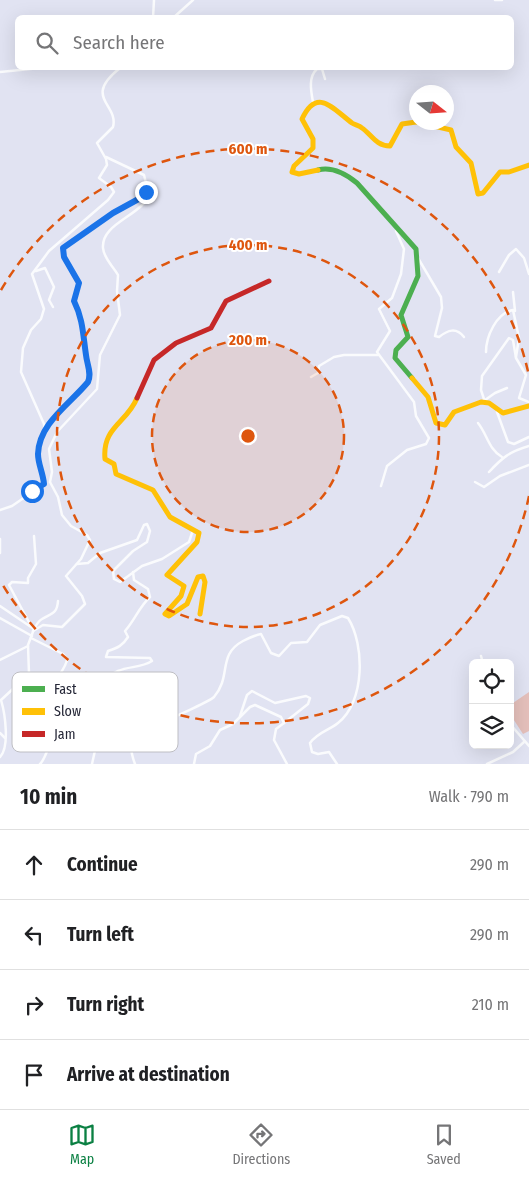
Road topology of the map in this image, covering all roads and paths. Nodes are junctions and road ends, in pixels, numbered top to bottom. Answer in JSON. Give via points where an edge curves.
{"nodes":[{"id":1,"x":154,"y":0,"type":"edge"},
{"id":2,"x":193,"y":0,"type":"edge"},
{"id":3,"x":495,"y":0,"type":"edge"},
{"id":4,"x":502,"y":0,"type":"edge"},
{"id":5,"x":153,"y":15,"type":"edge"},
{"id":6,"x":177,"y":15,"type":"edge"},
{"id":7,"x":20,"y":70,"type":"edge"},
{"id":8,"x":117,"y":70,"type":"edge"},
{"id":9,"x":316,"y":70,"type":"edge"},
{"id":10,"x":322,"y":70,"type":"edge"},
{"id":11,"x":0,"y":72,"type":"edge"},
{"id":12,"x":325,"y":79,"type":"dead end"},
{"id":13,"x":313,"y":102,"type":"junction"},
{"id":14,"x":409,"y":121,"type":"edge"},
{"id":15,"x":451,"y":130,"type":"edge"},
{"id":16,"x":105,"y":156,"type":"junction"},
{"id":17,"x":529,"y":165,"type":"edge"},
{"id":18,"x":147,"y":187,"type":"junction"},
{"id":19,"x":398,"y":226,"type":"junction"},
{"id":20,"x":416,"y":249,"type":"junction"},
{"id":21,"x":35,"y":272,"type":"junction"},
{"id":22,"x":499,"y":272,"type":"dead end"},
{"id":23,"x":529,"y":274,"type":"edge"},
{"id":24,"x":269,"y":281,"type":"dead end"},
{"id":25,"x":513,"y":292,"type":"dead end"},
{"id":26,"x":53,"y":306,"type":"dead end"},
{"id":27,"x":515,"y":311,"type":"junction"},
{"id":28,"x":464,"y":337,"type":"dead end"},
{"id":29,"x":486,"y":352,"type":"dead end"},
{"id":30,"x":378,"y":355,"type":"junction"},
{"id":31,"x":516,"y":358,"type":"junction"},
{"id":32,"x":311,"y":377,"type":"dead end"},
{"id":33,"x":506,"y":388,"type":"dead end"},
{"id":34,"x":485,"y":401,"type":"junction"},
{"id":35,"x":529,"y":404,"type":"edge"},
{"id":36,"x":497,"y":412,"type":"junction"},
{"id":37,"x":478,"y":423,"type":"dead end"},
{"id":38,"x":45,"y":430,"type":"junction"},
{"id":39,"x":529,"y":438,"type":"edge"},
{"id":40,"x":529,"y":446,"type":"edge"},
{"id":41,"x":502,"y":457,"type":"junction"},
{"id":42,"x":529,"y":465,"type":"edge"},
{"id":43,"x":489,"y":472,"type":"dead end"},
{"id":44,"x":475,"y":482,"type":"dead end"},
{"id":45,"x":381,"y":486,"type":"dead end"},
{"id":46,"x":0,"y":510,"type":"edge"},
{"id":47,"x":192,"y":528,"type":"junction"},
{"id":48,"x":34,"y":536,"type":"dead end"},
{"id":49,"x":0,"y":539,"type":"edge"},
{"id":50,"x":0,"y":554,"type":"edge"},
{"id":51,"x":77,"y":564,"type":"junction"},
{"id":52,"x":133,"y":572,"type":"junction"},
{"id":53,"x":58,"y":601,"type":"dead end"},
{"id":54,"x":0,"y":606,"type":"edge"},
{"id":55,"x":200,"y":614,"type":"dead end"},
{"id":56,"x":0,"y":618,"type":"edge"},
{"id":57,"x":31,"y":626,"type":"junction"},
{"id":58,"x":34,"y":630,"type":"junction"},
{"id":59,"x":32,"y":637,"type":"junction"},
{"id":60,"x":28,"y":646,"type":"junction"},
{"id":61,"x":481,"y":656,"type":"dead end"},
{"id":62,"x":482,"y":659,"type":"edge"},
{"id":63,"x":0,"y":660,"type":"edge"},
{"id":64,"x":29,"y":672,"type":"edge"},
{"id":65,"x":60,"y":672,"type":"edge"},
{"id":66,"x":117,"y":672,"type":"edge"},
{"id":67,"x":12,"y":690,"type":"edge"},
{"id":68,"x":178,"y":715,"type":"edge"},
{"id":69,"x":240,"y":718,"type":"junction"},
{"id":70,"x":284,"y":723,"type":"junction"},
{"id":71,"x":514,"y":729,"type":"edge"},
{"id":72,"x":0,"y":733,"type":"edge"},
{"id":73,"x":6,"y":739,"type":"junction"},
{"id":74,"x":524,"y":742,"type":"junction"},
{"id":75,"x":529,"y":746,"type":"edge"},
{"id":76,"x":48,"y":752,"type":"edge"},
{"id":77,"x":0,"y":757,"type":"edge"},
{"id":78,"x":40,"y":764,"type":"edge"},
{"id":79,"x":194,"y":764,"type":"edge"},
{"id":80,"x":287,"y":764,"type":"edge"},
{"id":81,"x":337,"y":764,"type":"edge"},
{"id":82,"x":487,"y":764,"type":"edge"}],
"edges":[{"from":1,"to":5,"type":"street"},
{"from":2,"to":6,"type":"street"},
{"from":3,"to":4,"type":"street"},
{"from":7,"to":11,"type":"street"},
{"from":8,"to":16,"type":"street","via":[[108,77],[103,92],[114,123],[97,143]]},
{"from":9,"to":13,"type":"street","via":[[311,82]]},
{"from":10,"to":12,"type":"street"},
{"from":13,"to":14,"type":"street","via":[[320,101],[340,112],[363,128],[368,136],[386,146],[390,146],[404,122]]},
{"from":13,"to":19,"type":"street","via":[[302,119],[313,139],[313,148],[292,172],[299,174],[326,168],[346,174]]},
{"from":15,"to":17,"type":"street","via":[[456,147],[472,163],[478,194],[500,172]]},
{"from":16,"to":18,"type":"street","via":[[141,172]]},
{"from":16,"to":21,"type":"street","via":[[107,165],[99,178],[113,189],[112,196],[49,251]]},
{"from":18,"to":38,"type":"street","via":[[144,196],[106,217],[63,248],[64,257],[79,283],[74,301],[83,324],[90,377]]},
{"from":18,"to":51,"type":"street","via":[[151,191],[146,200],[104,235],[103,249],[118,275],[121,310],[100,355],[97,389],[57,432],[49,449],[50,482],[62,515],[90,540]]},
{"from":19,"to":20,"type":"street"},
{"from":19,"to":30,"type":"street","via":[[396,231],[404,249],[402,268],[392,298],[379,309],[390,331],[379,347]]},
{"from":20,"to":28,"type":"street","via":[[440,297],[442,308],[435,336],[453,330]]},
{"from":20,"to":34,"type":"street","via":[[418,282],[401,315],[408,337],[396,350],[397,362],[428,397],[439,425],[445,425],[454,412]]},
{"from":21,"to":26,"type":"street","via":[[42,268],[48,271],[54,287],[48,300]]},
{"from":21,"to":38,"type":"street","via":[[32,277],[44,309],[23,348],[22,372]]},
{"from":22,"to":23,"type":"street","via":[[516,249],[524,258]]},
{"from":24,"to":47,"type":"street","via":[[226,301],[211,328],[176,343],[154,360],[134,406],[114,426],[107,439],[105,459],[114,464],[116,474],[153,490],[170,517]]},
{"from":25,"to":27,"type":"street"},
{"from":27,"to":29,"type":"street","via":[[507,311],[499,318]]},
{"from":27,"to":31,"type":"street","via":[[519,338]]},
{"from":30,"to":32,"type":"street","via":[[334,357],[319,366],[318,373]]},
{"from":30,"to":45,"type":"street","via":[[414,402],[416,416],[429,438],[426,444],[408,450],[387,466]]},
{"from":31,"to":34,"type":"street","via":[[513,340],[509,338],[482,376],[481,390]]},
{"from":31,"to":35,"type":"street","via":[[526,375],[519,398]]},
{"from":33,"to":34,"type":"street"},
{"from":34,"to":36,"type":"street"},
{"from":35,"to":36,"type":"street","via":[[506,414]]},
{"from":36,"to":39,"type":"street","via":[[508,442],[514,444]]},
{"from":37,"to":41,"type":"street","via":[[493,451]]},
{"from":38,"to":46,"type":"street","via":[[38,460],[43,486]]},
{"from":40,"to":41,"type":"street"},
{"from":41,"to":43,"type":"street"},
{"from":42,"to":44,"type":"street","via":[[500,476],[484,487]]},
{"from":47,"to":52,"type":"street","via":[[189,542]]},
{"from":47,"to":55,"type":"street","via":[[198,533],[197,542],[166,575],[183,583],[184,589],[165,614],[169,616],[185,606],[198,577],[203,576],[206,582]]},
{"from":48,"to":57,"type":"street","via":[[36,564],[28,583],[12,582],[10,585]]},
{"from":49,"to":50,"type":"street"},
{"from":51,"to":52,"type":"street","via":[[88,563],[100,553],[137,540],[147,524],[150,531],[147,542],[115,569],[113,575],[120,582]]},
{"from":51,"to":58,"type":"street","via":[[66,576],[85,601],[84,607],[62,627],[43,626]]},
{"from":52,"to":66,"type":"street","via":[[134,580],[148,589],[150,597],[126,631],[127,640],[116,650],[108,651],[106,657],[150,658],[152,661]]},
{"from":53,"to":58,"type":"street","via":[[58,608],[51,616],[40,620]]},
{"from":54,"to":57,"type":"street"},
{"from":56,"to":59,"type":"street"},
{"from":57,"to":58,"type":"street"},
{"from":58,"to":59,"type":"street"},
{"from":59,"to":60,"type":"street"},
{"from":59,"to":65,"type":"street","via":[[62,654],[67,662]]},
{"from":60,"to":63,"type":"street"},
{"from":60,"to":64,"type":"street"},
{"from":61,"to":62,"type":"street"},
{"from":67,"to":73,"type":"street","via":[[1,700],[7,717]]},
{"from":68,"to":81,"type":"street","via":[[212,699],[227,669],[228,653],[234,646],[261,634],[271,653],[279,656],[291,643],[307,642],[320,625],[342,616],[348,618],[353,632],[359,683],[347,712],[338,723],[316,735],[310,743],[312,752],[329,752]]},
{"from":69,"to":70,"type":"street","via":[[255,705],[280,716]]},
{"from":69,"to":70,"type":"street","via":[[250,692],[276,703],[306,696],[310,698],[308,704]]},
{"from":69,"to":79,"type":"street","via":[[218,732],[210,746],[196,754]]},
{"from":70,"to":80,"type":"street","via":[[276,729],[274,740]]},
{"from":71,"to":74,"type":"street"},
{"from":72,"to":73,"type":"street"},
{"from":73,"to":77,"type":"street","via":[[6,748]]},
{"from":74,"to":75,"type":"street"},
{"from":74,"to":82,"type":"street","via":[[513,752]]},
{"from":76,"to":78,"type":"street"}]}
